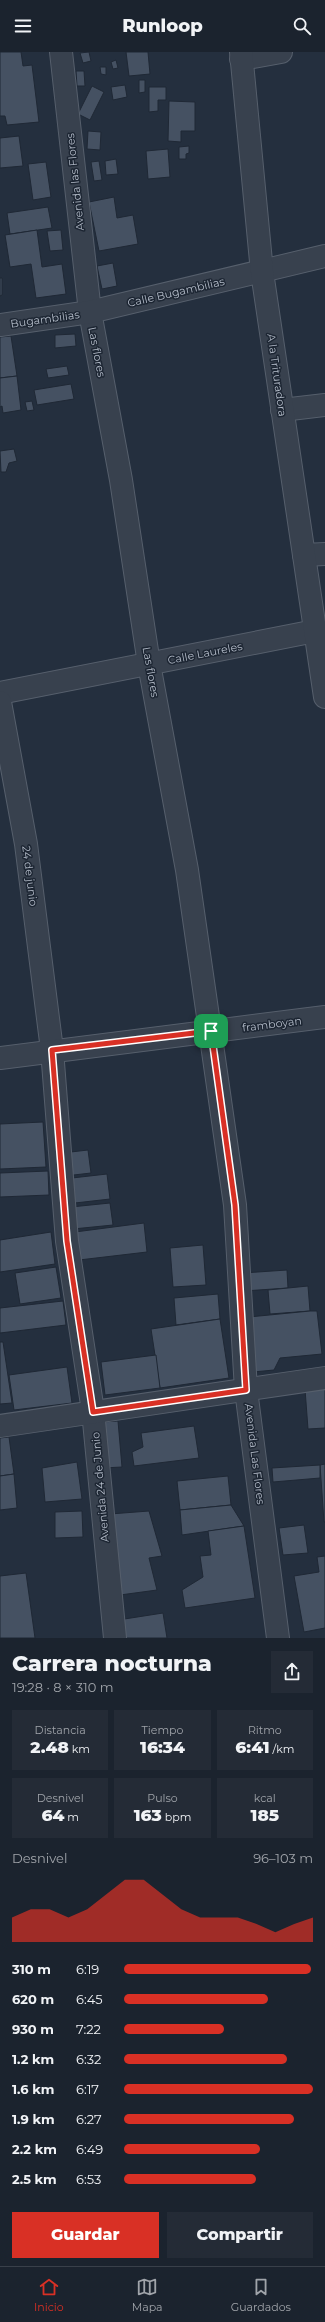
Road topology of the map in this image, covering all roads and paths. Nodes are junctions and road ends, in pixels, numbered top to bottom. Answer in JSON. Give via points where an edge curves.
{"nodes":[{"id":1,"x":61,"y":52,"type":"edge"},
{"id":2,"x":281,"y":52,"type":"edge"},
{"id":3,"x":241,"y":55,"type":"edge"},
{"id":4,"x":325,"y":256,"type":"edge"},
{"id":5,"x":262,"y":272,"type":"junction"},
{"id":6,"x":90,"y":312,"type":"junction"},
{"id":7,"x":0,"y":325,"type":"edge"},
{"id":8,"x":325,"y":405,"type":"edge"},
{"id":9,"x":282,"y":410,"type":"junction"},
{"id":10,"x":314,"y":554,"type":"edge"},
{"id":11,"x":315,"y":631,"type":"junction"},
{"id":12,"x":149,"y":664,"type":"junction"},
{"id":13,"x":0,"y":693,"type":"edge"},
{"id":14,"x":325,"y":697,"type":"edge"},
{"id":15,"x":0,"y":702,"type":"edge"},
{"id":16,"x":325,"y":1017,"type":"edge"},
{"id":17,"x":211,"y":1031,"type":"junction"},
{"id":18,"x":52,"y":1050,"type":"junction"},
{"id":19,"x":0,"y":1058,"type":"edge"},
{"id":20,"x":325,"y":1378,"type":"edge"},
{"id":21,"x":246,"y":1390,"type":"junction"},
{"id":22,"x":93,"y":1412,"type":"junction"},
{"id":23,"x":0,"y":1426,"type":"edge"},
{"id":24,"x":115,"y":1638,"type":"edge"},
{"id":25,"x":278,"y":1638,"type":"edge"}],
"edges":[{"from":1,"to":6,"type":"street","name":"Avenida las Flores"},
{"from":2,"to":3,"type":"street"},
{"from":3,"to":5,"type":"street","name":"A la Trituradora"},
{"from":4,"to":5,"type":"street","name":"Calle Bugambilias"},
{"from":5,"to":6,"type":"street","name":"Calle Bugambilias"},
{"from":5,"to":9,"type":"street","name":"A la Trituradora"},
{"from":6,"to":7,"type":"street","name":"Bugambilias"},
{"from":6,"to":12,"type":"street","name":"Las flores","via":[[121,480]]},
{"from":8,"to":9,"type":"street"},
{"from":9,"to":10,"type":"street","name":"A la Trituradora"},
{"from":10,"to":11,"type":"street","name":"A la Trituradora"},
{"from":11,"to":12,"type":"street","name":"Calle Laureles"},
{"from":11,"to":14,"type":"street","name":"A la Trituradora"},
{"from":12,"to":13,"type":"street","name":"Calle Laureles"},
{"from":12,"to":17,"type":"street","name":"Las flores","via":[[187,870]]},
{"from":15,"to":18,"type":"street","name":"24 de junio","via":[[26,844]]},
{"from":16,"to":17,"type":"street","name":"framboyan"},
{"from":17,"to":18,"type":"street","name":"framboyan"},
{"from":17,"to":21,"type":"street","name":"Avenida Las Flores","via":[[235,1205]]},
{"from":18,"to":19,"type":"street","name":"framboyan"},
{"from":18,"to":22,"type":"street","name":"Avenida 24 de Junio","via":[[67,1241]]},
{"from":20,"to":21,"type":"street"},
{"from":21,"to":22,"type":"street"},
{"from":21,"to":25,"type":"street","name":"Avenida Las Flores"},
{"from":22,"to":23,"type":"street"},
{"from":22,"to":24,"type":"street","name":"Avenida 24 de Junio"}]}
